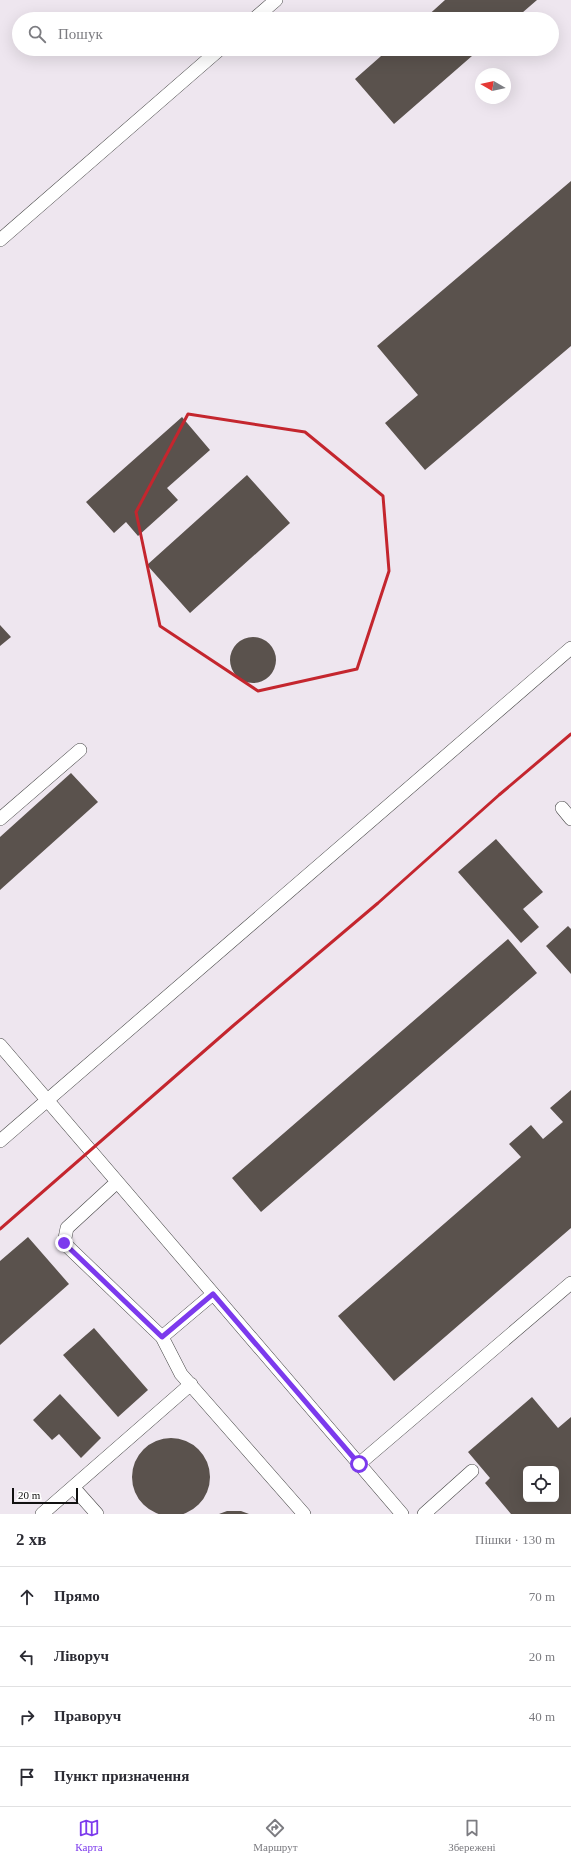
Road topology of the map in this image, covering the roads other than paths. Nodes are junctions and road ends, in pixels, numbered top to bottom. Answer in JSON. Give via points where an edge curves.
{"nodes":[{"id":1,"x":276,"y":0,"type":"edge"},
{"id":2,"x":262,"y":12,"type":"edge"},
{"id":3,"x":212,"y":56,"type":"edge"},
{"id":4,"x":0,"y":240,"type":"edge"},
{"id":5,"x":571,"y":648,"type":"edge"},
{"id":6,"x":80,"y":750,"type":"dead end"},
{"id":7,"x":562,"y":808,"type":"dead end"},
{"id":8,"x":0,"y":819,"type":"edge"},
{"id":9,"x":571,"y":819,"type":"edge"},
{"id":10,"x":0,"y":1045,"type":"edge"},
{"id":11,"x":47,"y":1100,"type":"junction"},
{"id":12,"x":0,"y":1141,"type":"edge"},
{"id":13,"x":117,"y":1182,"type":"junction"},
{"id":14,"x":571,"y":1283,"type":"edge"},
{"id":15,"x":213,"y":1294,"type":"junction"},
{"id":16,"x":162,"y":1337,"type":"junction"},
{"id":17,"x":191,"y":1384,"type":"junction"},
{"id":18,"x":359,"y":1464,"type":"junction"},
{"id":19,"x":472,"y":1471,"type":"dead end"},
{"id":20,"x":73,"y":1487,"type":"junction"},
{"id":21,"x":42,"y":1514,"type":"edge"},
{"id":22,"x":97,"y":1514,"type":"edge"},
{"id":23,"x":304,"y":1514,"type":"edge"},
{"id":24,"x":402,"y":1514,"type":"edge"},
{"id":25,"x":424,"y":1514,"type":"edge"}],
"edges":[{"from":1,"to":2,"type":"lane"},
{"from":3,"to":4,"type":"lane"},
{"from":5,"to":11,"type":"lane"},
{"from":6,"to":8,"type":"lane"},
{"from":7,"to":9,"type":"lane"},
{"from":10,"to":11,"type":"lane"},
{"from":11,"to":12,"type":"lane"},
{"from":11,"to":13,"type":"lane"},
{"from":13,"to":15,"type":"lane"},
{"from":13,"to":16,"type":"lane","via":[[67,1228],[64,1243]]},
{"from":14,"to":18,"type":"lane"},
{"from":15,"to":16,"type":"lane"},
{"from":15,"to":18,"type":"lane"},
{"from":16,"to":17,"type":"lane","via":[[182,1374]]},
{"from":17,"to":20,"type":"lane"},
{"from":17,"to":23,"type":"lane"},
{"from":18,"to":24,"type":"lane"},
{"from":19,"to":25,"type":"lane"},
{"from":20,"to":21,"type":"lane"},
{"from":20,"to":22,"type":"lane"}]}
